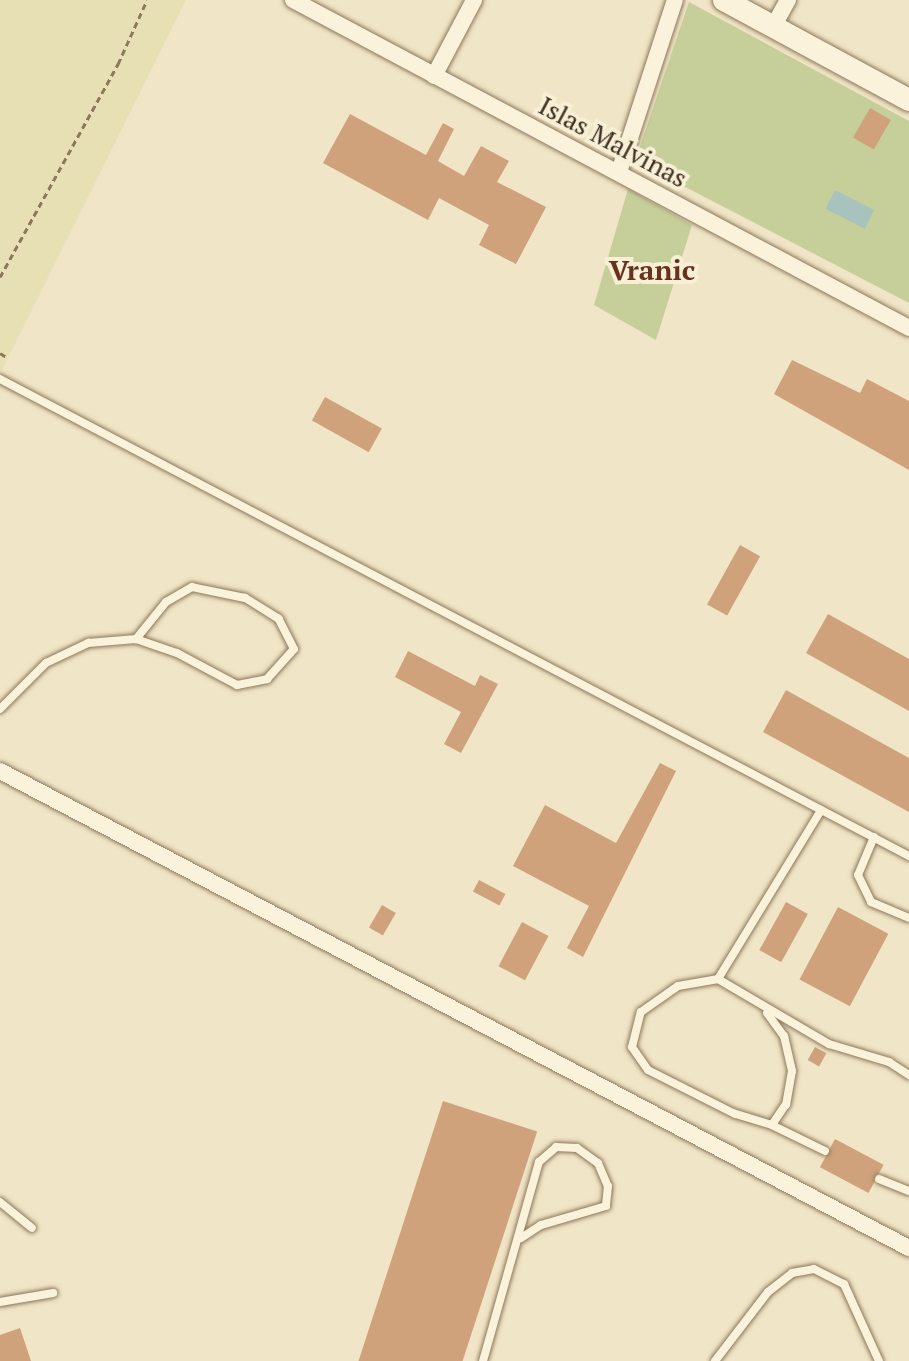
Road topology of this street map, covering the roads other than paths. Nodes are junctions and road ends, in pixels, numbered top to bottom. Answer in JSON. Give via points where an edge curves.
{"nodes":[{"id":1,"x":293,"y":0,"type":"edge"},
{"id":2,"x":474,"y":0,"type":"edge"},
{"id":3,"x":675,"y":0,"type":"edge"},
{"id":4,"x":724,"y":0,"type":"edge"},
{"id":5,"x":781,"y":0,"type":"edge"},
{"id":6,"x":788,"y":0,"type":"edge"},
{"id":7,"x":773,"y":27,"type":"junction"},
{"id":8,"x":434,"y":76,"type":"junction"},
{"id":9,"x":909,"y":100,"type":"edge"},
{"id":10,"x":619,"y":172,"type":"junction"},
{"id":11,"x":909,"y":328,"type":"edge"},
{"id":12,"x":0,"y":379,"type":"edge"},
{"id":13,"x":136,"y":639,"type":"junction"},
{"id":14,"x":0,"y":709,"type":"edge"},
{"id":15,"x":0,"y":771,"type":"edge"},
{"id":16,"x":821,"y":810,"type":"junction"},
{"id":17,"x":874,"y":837,"type":"junction"},
{"id":18,"x":909,"y":856,"type":"edge"},
{"id":19,"x":909,"y":918,"type":"edge"},
{"id":20,"x":718,"y":979,"type":"junction"},
{"id":21,"x":764,"y":1010,"type":"junction"},
{"id":22,"x":909,"y":1075,"type":"edge"},
{"id":23,"x":772,"y":1125,"type":"junction"},
{"id":24,"x":825,"y":1151,"type":"dead end"},
{"id":25,"x":879,"y":1179,"type":"dead end"},
{"id":26,"x":909,"y":1191,"type":"edge"},
{"id":27,"x":0,"y":1202,"type":"edge"},
{"id":28,"x":32,"y":1228,"type":"dead end"},
{"id":29,"x":521,"y":1238,"type":"junction"},
{"id":30,"x":909,"y":1248,"type":"edge"},
{"id":31,"x":53,"y":1293,"type":"dead end"},
{"id":32,"x":0,"y":1302,"type":"edge"},
{"id":33,"x":483,"y":1361,"type":"edge"},
{"id":34,"x":715,"y":1361,"type":"edge"},
{"id":35,"x":879,"y":1361,"type":"edge"}],
"edges":[{"from":1,"to":8,"type":"street","name":"Islas Malvinas"},
{"from":2,"to":8,"type":"street"},
{"from":3,"to":10,"type":"street"},
{"from":4,"to":7,"type":"street"},
{"from":5,"to":7,"type":"street"},
{"from":6,"to":7,"type":"street"},
{"from":7,"to":9,"type":"street"},
{"from":8,"to":10,"type":"street","name":"Islas Malvinas"},
{"from":10,"to":11,"type":"street","name":"Islas Malvinas"},
{"from":12,"to":16,"type":"lane"},
{"from":13,"to":13,"type":"lane","via":[[177,653],[237,685],[267,679],[294,649],[279,619],[245,598],[192,587],[166,602]]},
{"from":13,"to":14,"type":"lane","via":[[88,643],[46,663]]},
{"from":15,"to":30,"type":"street"},
{"from":16,"to":17,"type":"lane"},
{"from":16,"to":20,"type":"lane"},
{"from":17,"to":18,"type":"lane"},
{"from":17,"to":19,"type":"lane","via":[[858,875],[871,902]]},
{"from":20,"to":21,"type":"lane"},
{"from":20,"to":23,"type":"lane","via":[[678,986],[641,1012],[632,1047],[648,1070],[735,1114]]},
{"from":21,"to":22,"type":"lane","via":[[829,1044],[889,1062]]},
{"from":21,"to":23,"type":"lane","via":[[784,1036],[792,1071],[786,1104]]},
{"from":23,"to":24,"type":"lane"},
{"from":25,"to":26,"type":"lane"},
{"from":27,"to":28,"type":"lane"},
{"from":29,"to":29,"type":"lane","via":[[541,1225],[606,1206],[608,1186],[598,1163],[577,1148],[556,1147],[539,1162],[522,1212]]},
{"from":29,"to":33,"type":"lane"},
{"from":31,"to":32,"type":"lane"},
{"from":34,"to":35,"type":"lane","via":[[768,1292],[792,1273],[814,1269],[844,1284]]}]}
